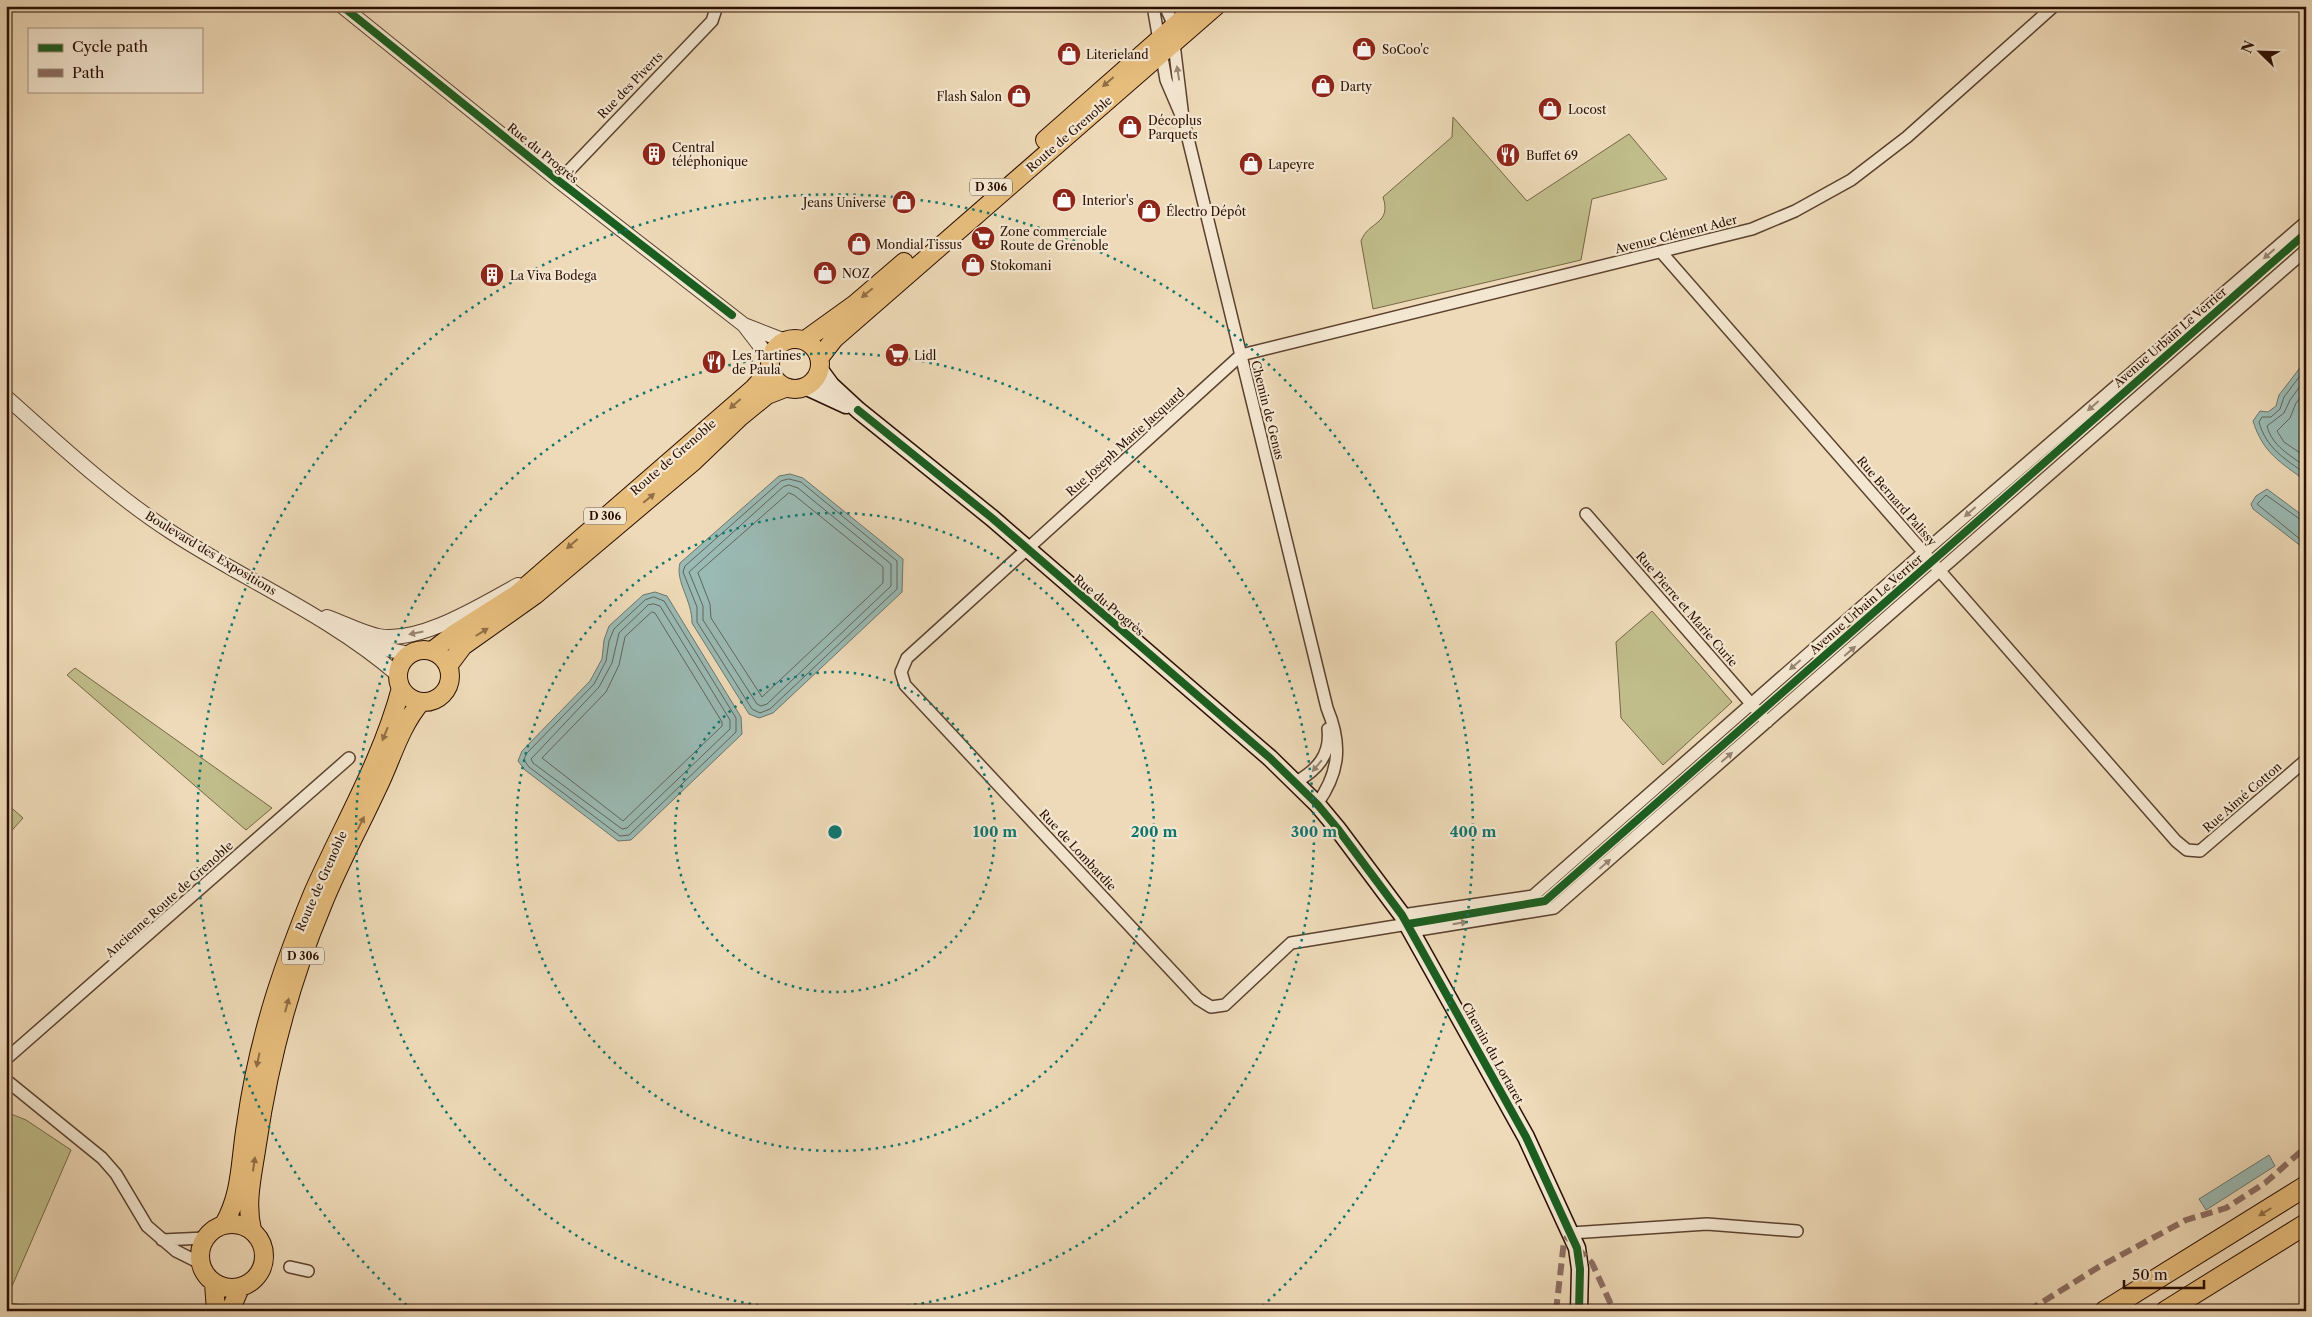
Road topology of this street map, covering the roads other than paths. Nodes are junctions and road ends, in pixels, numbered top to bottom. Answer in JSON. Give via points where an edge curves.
{"nodes":[{"id":1,"x":342,"y":6,"type":"edge"},
{"id":2,"x":717,"y":6,"type":"edge"},
{"id":3,"x":1153,"y":6,"type":"edge"},
{"id":4,"x":1165,"y":6,"type":"edge"},
{"id":5,"x":2054,"y":6,"type":"edge"},
{"id":6,"x":1210,"y":8,"type":"edge"},
{"id":7,"x":1166,"y":42,"type":"junction"},
{"id":8,"x":1183,"y":118,"type":"junction"},
{"id":9,"x":559,"y":181,"type":"junction"},
{"id":10,"x":2306,"y":222,"type":"edge"},
{"id":11,"x":2306,"y":250,"type":"edge"},
{"id":12,"x":1661,"y":252,"type":"junction"},
{"id":13,"x":744,"y":325,"type":"junction"},
{"id":14,"x":805,"y":340,"type":"junction"},
{"id":15,"x":785,"y":341,"type":"junction"},
{"id":16,"x":1241,"y":355,"type":"junction"},
{"id":17,"x":820,"y":363,"type":"junction"},
{"id":18,"x":770,"y":364,"type":"junction"},
{"id":19,"x":807,"y":387,"type":"junction"},
{"id":20,"x":785,"y":388,"type":"junction"},
{"id":21,"x":6,"y":397,"type":"edge"},
{"id":22,"x":858,"y":410,"type":"junction"},
{"id":23,"x":1586,"y":514,"type":"dead end"},
{"id":24,"x":1027,"y":549,"type":"junction"},
{"id":25,"x":1924,"y":552,"type":"junction"},
{"id":26,"x":1940,"y":571,"type":"junction"},
{"id":27,"x":538,"y":573,"type":"junction"},
{"id":28,"x":303,"y":608,"type":"junction"},
{"id":29,"x":432,"y":651,"type":"junction"},
{"id":30,"x":410,"y":654,"type":"junction"},
{"id":31,"x":448,"y":666,"type":"junction"},
{"id":32,"x":400,"y":681,"type":"junction"},
{"id":33,"x":421,"y":702,"type":"junction"},
{"id":34,"x":1752,"y":704,"type":"junction"},
{"id":35,"x":1327,"y":708,"type":"junction"},
{"id":36,"x":1767,"y":722,"type":"junction"},
{"id":37,"x":349,"y":758,"type":"dead end"},
{"id":38,"x":2306,"y":760,"type":"edge"},
{"id":39,"x":1296,"y":782,"type":"junction"},
{"id":40,"x":1317,"y":804,"type":"junction"},
{"id":41,"x":1337,"y":828,"type":"joint"},
{"id":42,"x":2194,"y":852,"type":"joint"},
{"id":43,"x":1407,"y":923,"type":"junction"},
{"id":44,"x":6,"y":1059,"type":"edge"},
{"id":45,"x":6,"y":1080,"type":"edge"},
{"id":46,"x":2306,"y":1186,"type":"edge"},
{"id":47,"x":224,"y":1224,"type":"junction"},
{"id":48,"x":2306,"y":1224,"type":"edge"},
{"id":49,"x":252,"y":1230,"type":"junction"},
{"id":50,"x":1797,"y":1232,"type":"dead end"},
{"id":51,"x":1571,"y":1233,"type":"junction"},
{"id":52,"x":206,"y":1238,"type":"junction"},
{"id":53,"x":162,"y":1240,"type":"junction"},
{"id":54,"x":200,"y":1263,"type":"junction"},
{"id":55,"x":290,"y":1267,"type":"dead end"},
{"id":56,"x":308,"y":1271,"type":"dead end"},
{"id":57,"x":214,"y":1283,"type":"junction"},
{"id":58,"x":240,"y":1288,"type":"junction"},
{"id":59,"x":216,"y":1311,"type":"edge"},
{"id":60,"x":230,"y":1311,"type":"edge"},
{"id":61,"x":1579,"y":1311,"type":"edge"},
{"id":62,"x":2105,"y":1311,"type":"edge"},
{"id":63,"x":2166,"y":1311,"type":"edge"}],
"edges":[{"from":1,"to":9,"type":"street","name":"Rue du Progrès"},
{"from":2,"to":9,"type":"street","name":"Rue des Piverts","via":[[712,21]]},
{"from":3,"to":7,"type":"street","name":"Chemin de Genas"},
{"from":4,"to":7,"type":"street","name":"Chemin de Genas"},
{"from":5,"to":12,"type":"street","name":"Avenue Clément Ader","via":[[1851,180],[1795,211],[1752,229]]},
{"from":6,"to":7,"type":"main road","name":"Route de Grenoble","number":"D 306"},
{"from":8,"to":7,"type":"street","name":"Chemin de Genas","one_way":true},
{"from":7,"to":8,"type":"street","name":"Chemin de Genas","via":[[1166,80]]},
{"from":7,"to":14,"type":"main road","name":"Route de Grenoble","number":"D 306","one_way":true,"via":[[877,285]]},
{"from":7,"to":17,"type":"main road","name":"Route de Grenoble","number":"D 306","via":[[834,339]]},
{"from":8,"to":16,"type":"street","name":"Chemin de Genas"},
{"from":9,"to":13,"type":"street","name":"Rue du Progrès"},
{"from":10,"to":25,"type":"street","name":"Avenue Urbain Le Verrier","one_way":true},
{"from":11,"to":26,"type":"street","name":"Avenue Urbain Le Verrier"},
{"from":12,"to":16,"type":"street","name":"Avenue Clément Ader"},
{"from":12,"to":25,"type":"street","name":"Rue Bernard Palissy"},
{"from":13,"to":15,"type":"street","name":"Rue du Progrès"},
{"from":13,"to":18,"type":"street","name":"Rue du Progrès"},
{"from":14,"to":15,"type":"main road"},
{"from":14,"to":17,"type":"main road","via":[[816,350]]},
{"from":15,"to":18,"type":"main road","via":[[773,351]]},
{"from":16,"to":24,"type":"street","name":"Rue Joseph Marie Jacquard"},
{"from":16,"to":35,"type":"street","name":"Chemin de Genas"},
{"from":17,"to":19,"type":"main road","via":[[813,382]]},
{"from":17,"to":22,"type":"main road","name":"Rue du Progrès","via":[[830,385]]},
{"from":18,"to":20,"type":"main road","via":[[778,383]]},
{"from":18,"to":27,"type":"main road","name":"Route de Grenoble","number":"D 306","one_way":true,"via":[[754,388]]},
{"from":19,"to":20,"type":"main road"},
{"from":19,"to":22,"type":"main road","name":"Rue du Progrès"},
{"from":31,"to":20,"type":"main road","name":"Route de Grenoble","number":"D 306","one_way":true,"via":[[463,646],[535,595],[767,395]]},
{"from":21,"to":28,"type":"street","name":"Boulevard des Expositions","via":[[135,507]]},
{"from":22,"to":24,"type":"main road","name":"Rue du Progrès"},
{"from":23,"to":34,"type":"street","name":"Rue Pierre et Marie Curie"},
{"from":24,"to":39,"type":"main road","name":"Rue du Progrès"},
{"from":24,"to":43,"type":"street","name":"Rue de Lombardie","via":[[907,658],[901,672],[905,685],[1198,999],[1211,1007],[1225,1005],[1292,943]]},
{"from":25,"to":26,"type":"street","name":"Rue Bernard Palissy"},
{"from":25,"to":34,"type":"street","name":"Avenue Urbain Le Verrier","one_way":true},
{"from":36,"to":26,"type":"street","name":"Avenue Urbain Le Verrier","one_way":true},
{"from":26,"to":42,"type":"street","name":"Rue Bernard Palissy","via":[[2176,841]]},
{"from":27,"to":28,"type":"street","name":"Boulevard des Expositions","one_way":true,"via":[[426,631],[396,637],[379,636]]},
{"from":27,"to":29,"type":"main road","name":"Route de Grenoble","number":"D 306","via":[[517,594]]},
{"from":28,"to":30,"type":"street","name":"Boulevard des Expositions","via":[[390,650]]},
{"from":28,"to":32,"type":"street","name":"Boulevard des Expositions","via":[[372,652]]},
{"from":29,"to":30,"type":"main road"},
{"from":29,"to":31,"type":"main road"},
{"from":30,"to":32,"type":"main road","via":[[402,664]]},
{"from":31,"to":33,"type":"main road","via":[[447,688],[436,699]]},
{"from":32,"to":33,"type":"main road","via":[[406,694]]},
{"from":32,"to":47,"type":"main road","name":"Route de Grenoble","number":"D 306","one_way":true,"via":[[372,772],[314,892],[286,964],[252,1087],[239,1191]]},
{"from":49,"to":33,"type":"main road","name":"Route de Grenoble","number":"D 306","one_way":true,"via":[[250,1194],[266,1090],[296,974],[322,905],[383,778],[398,738]]},
{"from":34,"to":36,"type":"street","name":"Rue Pierre et Marie Curie"},
{"from":34,"to":43,"type":"street","name":"Avenue Urbain Le Verrier","via":[[1533,896]]},
{"from":35,"to":39,"type":"street","name":"Chemin de Genas","one_way":true,"via":[[1328,748],[1316,769]]},
{"from":35,"to":40,"type":"street","name":"Chemin de Genas","via":[[1334,725],[1337,756],[1332,779]]},
{"from":43,"to":36,"type":"street","name":"Avenue Urbain Le Verrier","one_way":true,"via":[[1554,908]]},
{"from":37,"to":44,"type":"street","name":"Ancienne Route de Grenoble"},
{"from":38,"to":42,"type":"street","name":"Rue Aimé Cotton"},
{"from":39,"to":40,"type":"main road","name":"Rue du Progrès"},
{"from":40,"to":41,"type":"main road","name":"Rue du Progrès"},
{"from":41,"to":43,"type":"main road","name":"Chemin du Lortaret"},
{"from":43,"to":51,"type":"main road","name":"Chemin du Lortaret","via":[[1526,1136]]},
{"from":45,"to":53,"type":"street","via":[[102,1158],[116,1174],[147,1226]]},
{"from":46,"to":62,"type":"highway","one_way":true},
{"from":47,"to":49,"type":"main road","via":[[244,1225]]},
{"from":47,"to":52,"type":"main road"},
{"from":48,"to":63,"type":"highway"},
{"from":49,"to":58,"type":"main road","via":[[262,1242],[264,1266],[255,1280]]},
{"from":50,"to":51,"type":"street","via":[[1707,1224]]},
{"from":51,"to":61,"type":"main road","name":"Chemin du Lortaret","via":[[1580,1269]]},
{"from":52,"to":53,"type":"street"},
{"from":52,"to":54,"type":"main road"},
{"from":53,"to":54,"type":"street"},
{"from":54,"to":57,"type":"main road"},
{"from":55,"to":56,"type":"street"},
{"from":57,"to":58,"type":"main road"},
{"from":57,"to":59,"type":"main road"},
{"from":58,"to":60,"type":"main road"}]}
